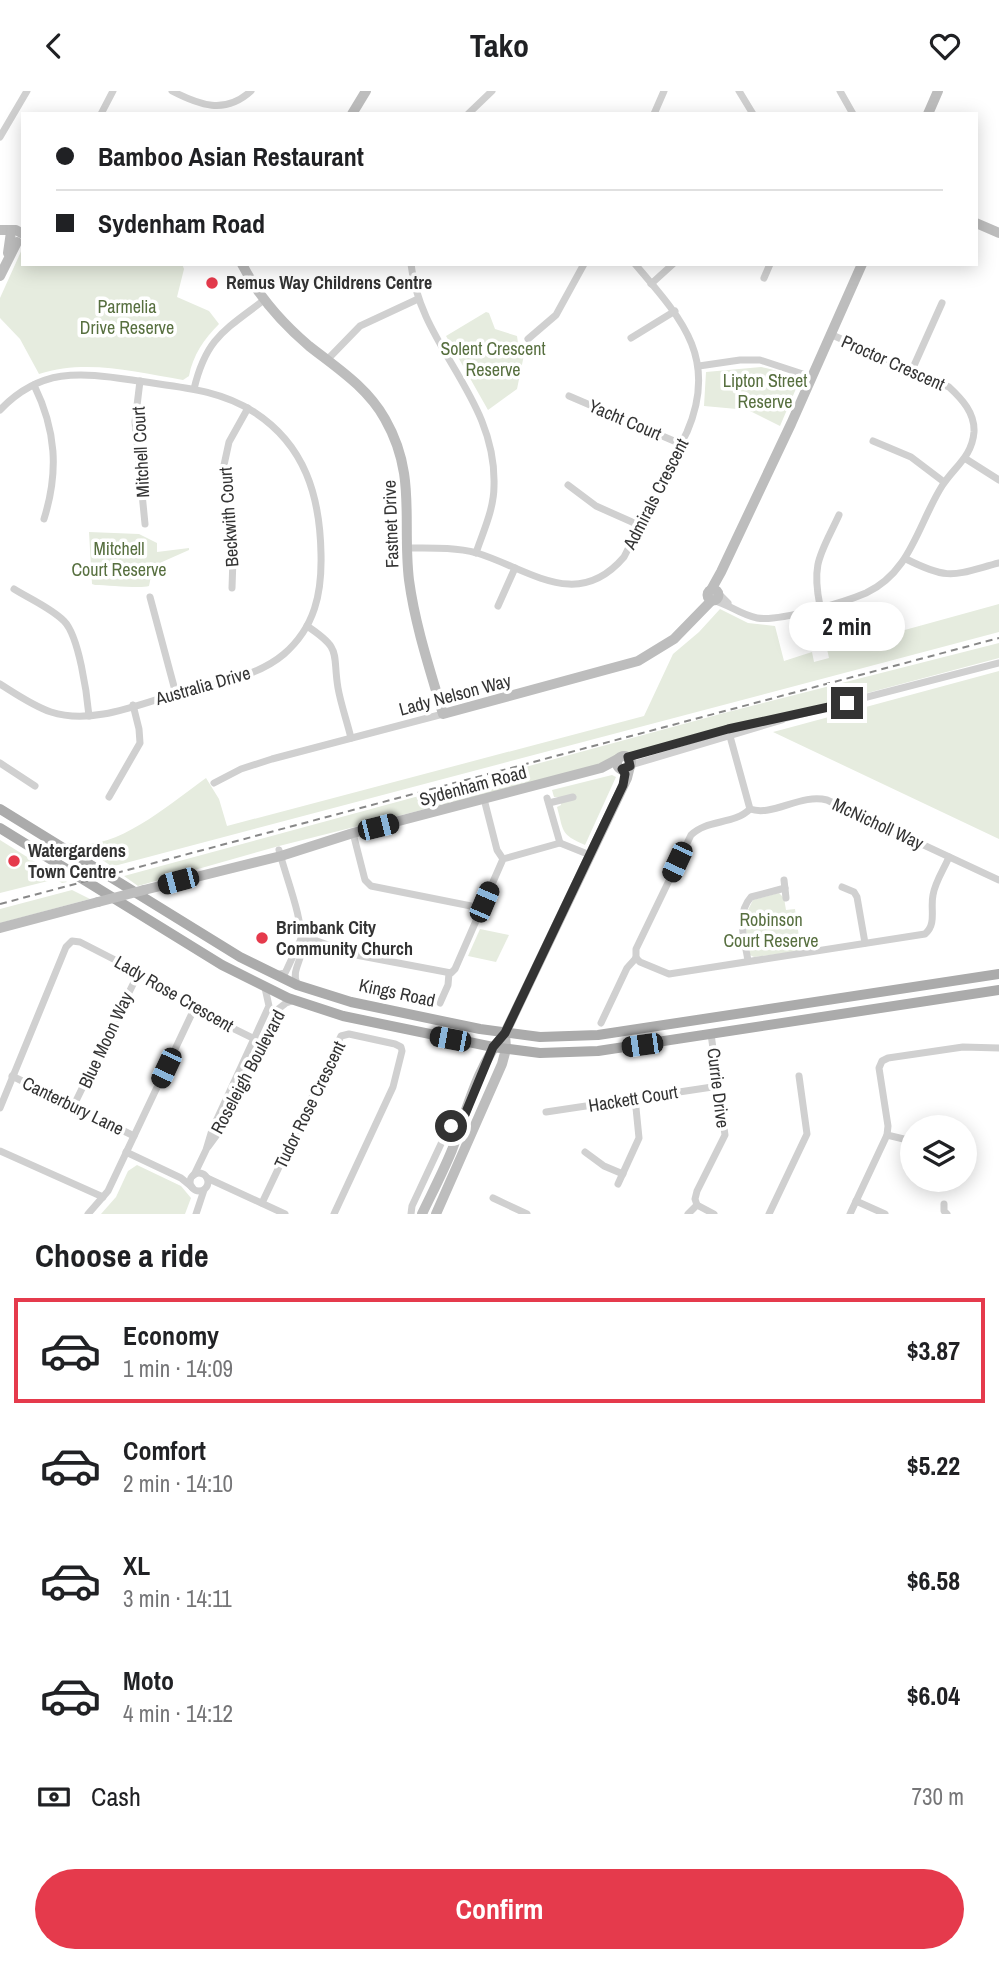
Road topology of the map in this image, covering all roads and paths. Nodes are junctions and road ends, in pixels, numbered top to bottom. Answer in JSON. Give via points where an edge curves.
{"nodes":[{"id":1,"x":27,"y":91,"type":"edge"},
{"id":2,"x":113,"y":91,"type":"edge"},
{"id":3,"x":172,"y":91,"type":"edge"},
{"id":4,"x":251,"y":91,"type":"edge"},
{"id":5,"x":366,"y":91,"type":"edge"},
{"id":6,"x":491,"y":91,"type":"edge"},
{"id":7,"x":664,"y":91,"type":"edge"},
{"id":8,"x":739,"y":91,"type":"edge"},
{"id":9,"x":840,"y":91,"type":"edge"},
{"id":10,"x":938,"y":91,"type":"edge"},
{"id":11,"x":102,"y":112,"type":"edge"},
{"id":12,"x":353,"y":112,"type":"edge"},
{"id":13,"x":470,"y":112,"type":"edge"},
{"id":14,"x":655,"y":112,"type":"edge"},
{"id":15,"x":752,"y":112,"type":"edge"},
{"id":16,"x":852,"y":112,"type":"edge"},
{"id":17,"x":929,"y":112,"type":"edge"},
{"id":18,"x":0,"y":138,"type":"edge"},
{"id":19,"x":978,"y":224,"type":"edge"},
{"id":20,"x":999,"y":233,"type":"edge"},
{"id":21,"x":13,"y":236,"type":"edge"},
{"id":22,"x":243,"y":266,"type":"edge"},
{"id":23,"x":411,"y":266,"type":"edge"},
{"id":24,"x":583,"y":266,"type":"edge"},
{"id":25,"x":637,"y":266,"type":"edge"},
{"id":26,"x":671,"y":266,"type":"edge"},
{"id":27,"x":769,"y":266,"type":"edge"},
{"id":28,"x":861,"y":266,"type":"edge"},
{"id":29,"x":2,"y":272,"type":"edge"},
{"id":30,"x":764,"y":278,"type":"dead end"},
{"id":31,"x":651,"y":283,"type":"junction"},
{"id":32,"x":418,"y":299,"type":"junction"},
{"id":33,"x":264,"y":300,"type":"junction"},
{"id":34,"x":942,"y":303,"type":"dead end"},
{"id":35,"x":675,"y":311,"type":"junction"},
{"id":36,"x":831,"y":334,"type":"junction"},
{"id":37,"x":631,"y":338,"type":"dead end"},
{"id":38,"x":528,"y":339,"type":"dead end"},
{"id":39,"x":327,"y":360,"type":"junction"},
{"id":40,"x":699,"y":366,"type":"junction"},
{"id":41,"x":912,"y":370,"type":"junction"},
{"id":42,"x":811,"y":379,"type":"junction"},
{"id":43,"x":140,"y":381,"type":"junction"},
{"id":44,"x":34,"y":385,"type":"junction"},
{"id":45,"x":194,"y":389,"type":"junction"},
{"id":46,"x":569,"y":396,"type":"dead end"},
{"id":47,"x":248,"y":408,"type":"junction"},
{"id":48,"x":0,"y":410,"type":"edge"},
{"id":49,"x":873,"y":441,"type":"dead end"},
{"id":50,"x":681,"y":444,"type":"junction"},
{"id":51,"x":965,"y":459,"type":"junction"},
{"id":52,"x":999,"y":480,"type":"edge"},
{"id":53,"x":944,"y":482,"type":"junction"},
{"id":54,"x":568,"y":485,"type":"dead end"},
{"id":55,"x":839,"y":515,"type":"dead end"},
{"id":56,"x":44,"y":519,"type":"dead end"},
{"id":57,"x":145,"y":524,"type":"dead end"},
{"id":58,"x":641,"y":526,"type":"junction"},
{"id":59,"x":408,"y":548,"type":"junction"},
{"id":60,"x":476,"y":553,"type":"junction"},
{"id":61,"x":906,"y":559,"type":"junction"},
{"id":62,"x":999,"y":563,"type":"edge"},
{"id":63,"x":515,"y":568,"type":"junction"},
{"id":64,"x":232,"y":588,"type":"dead end"},
{"id":65,"x":14,"y":589,"type":"dead end"},
{"id":66,"x":713,"y":595,"type":"junction"},
{"id":67,"x":150,"y":597,"type":"dead end"},
{"id":68,"x":498,"y":606,"type":"dead end"},
{"id":69,"x":820,"y":606,"type":"junction"},
{"id":70,"x":307,"y":626,"type":"junction"},
{"id":71,"x":999,"y":663,"type":"edge"},
{"id":72,"x":0,"y":684,"type":"edge"},
{"id":73,"x":176,"y":694,"type":"junction"},
{"id":74,"x":133,"y":705,"type":"junction"},
{"id":75,"x":443,"y":714,"type":"junction"},
{"id":76,"x":89,"y":716,"type":"junction"},
{"id":77,"x":729,"y":732,"type":"junction"},
{"id":78,"x":351,"y":738,"type":"junction"},
{"id":79,"x":0,"y":763,"type":"edge"},
{"id":80,"x":625,"y":764,"type":"junction"},
{"id":81,"x":214,"y":783,"type":"dead end"},
{"id":82,"x":35,"y":786,"type":"dead end"},
{"id":83,"x":109,"y":797,"type":"dead end"},
{"id":84,"x":573,"y":797,"type":"dead end"},
{"id":85,"x":484,"y":799,"type":"junction"},
{"id":86,"x":750,"y":809,"type":"junction"},
{"id":87,"x":0,"y":810,"type":"edge"},
{"id":88,"x":0,"y":828,"type":"edge"},
{"id":89,"x":353,"y":833,"type":"junction"},
{"id":90,"x":559,"y":843,"type":"junction"},
{"id":91,"x":280,"y":853,"type":"junction"},
{"id":92,"x":590,"y":855,"type":"junction"},
{"id":93,"x":949,"y":857,"type":"junction"},
{"id":94,"x":503,"y":859,"type":"junction"},
{"id":95,"x":999,"y":880,"type":"edge"},
{"id":96,"x":842,"y":887,"type":"dead end"},
{"id":97,"x":786,"y":898,"type":"dead end"},
{"id":98,"x":481,"y":908,"type":"junction"},
{"id":99,"x":0,"y":928,"type":"edge"},
{"id":100,"x":301,"y":938,"type":"junction"},
{"id":101,"x":865,"y":943,"type":"junction"},
{"id":102,"x":636,"y":958,"type":"junction"},
{"id":103,"x":748,"y":961,"type":"junction"},
{"id":104,"x":139,"y":972,"type":"junction"},
{"id":105,"x":449,"y":973,"type":"junction"},
{"id":106,"x":999,"y":974,"type":"edge"},
{"id":107,"x":275,"y":975,"type":"junction"},
{"id":108,"x":297,"y":985,"type":"junction"},
{"id":109,"x":265,"y":988,"type":"junction"},
{"id":110,"x":999,"y":990,"type":"edge"},
{"id":111,"x":295,"y":1000,"type":"junction"},
{"id":112,"x":440,"y":1003,"type":"dead end"},
{"id":113,"x":195,"y":1007,"type":"junction"},
{"id":114,"x":601,"y":1023,"type":"dead end"},
{"id":115,"x":505,"y":1033,"type":"junction"},
{"id":116,"x":711,"y":1034,"type":"junction"},
{"id":117,"x":258,"y":1040,"type":"junction"},
{"id":118,"x":493,"y":1047,"type":"junction"},
{"id":119,"x":999,"y":1048,"type":"edge"},
{"id":120,"x":506,"y":1049,"type":"junction"},
{"id":121,"x":12,"y":1076,"type":"junction"},
{"id":122,"x":799,"y":1076,"type":"dead end"},
{"id":123,"x":719,"y":1086,"type":"junction"},
{"id":124,"x":635,"y":1098,"type":"junction"},
{"id":125,"x":74,"y":1107,"type":"junction"},
{"id":126,"x":0,"y":1108,"type":"edge"},
{"id":127,"x":546,"y":1112,"type":"dead end"},
{"id":128,"x":461,"y":1124,"type":"junction"},
{"id":129,"x":887,"y":1135,"type":"junction"},
{"id":130,"x":134,"y":1136,"type":"junction"},
{"id":131,"x":900,"y":1138,"type":"edge"},
{"id":132,"x":0,"y":1151,"type":"edge"},
{"id":133,"x":126,"y":1152,"type":"junction"},
{"id":134,"x":585,"y":1152,"type":"dead end"},
{"id":135,"x":200,"y":1163,"type":"junction"},
{"id":136,"x":623,"y":1174,"type":"junction"},
{"id":137,"x":193,"y":1176,"type":"junction"},
{"id":138,"x":205,"y":1177,"type":"junction"},
{"id":139,"x":181,"y":1178,"type":"junction"},
{"id":140,"x":218,"y":1183,"type":"junction"},
{"id":141,"x":618,"y":1185,"type":"dead end"},
{"id":142,"x":193,"y":1188,"type":"junction"},
{"id":143,"x":205,"y":1188,"type":"junction"},
{"id":144,"x":103,"y":1196,"type":"junction"},
{"id":145,"x":493,"y":1198,"type":"dead end"},
{"id":146,"x":856,"y":1201,"type":"junction"},
{"id":147,"x":262,"y":1203,"type":"junction"},
{"id":148,"x":199,"y":1204,"type":"junction"},
{"id":149,"x":698,"y":1205,"type":"junction"},
{"id":150,"x":945,"y":1209,"type":"edge"},
{"id":151,"x":88,"y":1214,"type":"edge"},
{"id":152,"x":196,"y":1214,"type":"edge"},
{"id":153,"x":285,"y":1214,"type":"edge"},
{"id":154,"x":334,"y":1214,"type":"edge"},
{"id":155,"x":411,"y":1214,"type":"edge"},
{"id":156,"x":422,"y":1214,"type":"edge"},
{"id":157,"x":436,"y":1214,"type":"edge"},
{"id":158,"x":527,"y":1214,"type":"edge"},
{"id":159,"x":688,"y":1214,"type":"edge"},
{"id":160,"x":714,"y":1214,"type":"edge"},
{"id":161,"x":769,"y":1214,"type":"edge"},
{"id":162,"x":850,"y":1214,"type":"edge"},
{"id":163,"x":884,"y":1214,"type":"edge"},
{"id":164,"x":935,"y":1214,"type":"edge"}],
"edges":[{"from":1,"to":18,"type":"street"},
{"from":2,"to":11,"type":"street"},
{"from":3,"to":4,"type":"street","via":[[198,108],[227,105]]},
{"from":5,"to":12,"type":"street"},
{"from":6,"to":13,"type":"street"},
{"from":7,"to":14,"type":"street"},
{"from":8,"to":15,"type":"street"},
{"from":9,"to":16,"type":"street"},
{"from":10,"to":17,"type":"street"},
{"from":19,"to":20,"type":"street"},
{"from":21,"to":29,"type":"street"},
{"from":22,"to":33,"type":"street","name":"Fastnet Drive"},
{"from":23,"to":32,"type":"street"},
{"from":24,"to":38,"type":"street","via":[[560,309]]},
{"from":25,"to":31,"type":"street","name":"Admirals Crescent"},
{"from":26,"to":31,"type":"street"},
{"from":27,"to":30,"type":"street"},
{"from":28,"to":36,"type":"street"},
{"from":31,"to":35,"type":"street","name":"Admirals Crescent"},
{"from":32,"to":39,"type":"street","via":[[360,326]]},
{"from":32,"to":60,"type":"street","via":[[487,432],[495,487]]},
{"from":33,"to":39,"type":"street","name":"Fastnet Drive"},
{"from":33,"to":45,"type":"street","via":[[213,342]]},
{"from":34,"to":41,"type":"street"},
{"from":35,"to":37,"type":"street"},
{"from":35,"to":40,"type":"street","name":"Admirals Crescent"},
{"from":36,"to":41,"type":"street","name":"Proctor Crescent"},
{"from":36,"to":42,"type":"street"},
{"from":39,"to":59,"type":"street","name":"Fastnet Drive","via":[[372,400],[396,442],[407,489]]},
{"from":40,"to":42,"type":"street","via":[[750,359]]},
{"from":40,"to":50,"type":"street","name":"Admirals Crescent","via":[[695,411]]},
{"from":41,"to":51,"type":"street","name":"Proctor Crescent","via":[[949,387],[970,412],[974,430]]},
{"from":42,"to":66,"type":"street"},
{"from":43,"to":44,"type":"street","name":"Australia Drive","via":[[76,374]]},
{"from":43,"to":45,"type":"street","name":"Australia Drive"},
{"from":43,"to":57,"type":"street","name":"Mitchell Court","via":[[135,422]]},
{"from":44,"to":48,"type":"street","name":"Australia Drive"},
{"from":44,"to":56,"type":"street","via":[[47,413],[53,456],[53,485]]},
{"from":45,"to":47,"type":"street","name":"Australia Drive"},
{"from":46,"to":50,"type":"street","name":"Yacht Court"},
{"from":47,"to":64,"type":"street","name":"Beckwith Court","via":[[229,442],[224,465]]},
{"from":47,"to":70,"type":"street","name":"Australia Drive","via":[[295,451],[316,499],[321,585]]},
{"from":49,"to":53,"type":"street","via":[[911,457]]},
{"from":50,"to":58,"type":"street","name":"Admirals Crescent"},
{"from":51,"to":52,"type":"street"},
{"from":51,"to":53,"type":"street","name":"Proctor Crescent"},
{"from":53,"to":61,"type":"street","name":"Proctor Crescent"},
{"from":54,"to":58,"type":"street","via":[[596,506]]},
{"from":55,"to":69,"type":"street","via":[[818,559],[815,582]]},
{"from":58,"to":63,"type":"street","name":"Admirals Crescent","via":[[620,562],[587,582],[558,584]]},
{"from":59,"to":60,"type":"street","name":"Admirals Crescent"},
{"from":59,"to":75,"type":"street","name":"Fastnet Drive","via":[[412,595]]},
{"from":60,"to":63,"type":"street","name":"Admirals Crescent"},
{"from":61,"to":62,"type":"street","via":[[945,575]]},
{"from":61,"to":69,"type":"street","name":"Proctor Crescent","via":[[888,579],[867,592]]},
{"from":63,"to":68,"type":"street"},
{"from":65,"to":76,"type":"street","via":[[68,625]]},
{"from":66,"to":69,"type":"street","name":"Proctor Crescent","via":[[754,617],[772,619]]},
{"from":66,"to":75,"type":"street","name":"Lady Nelson Way","via":[[666,645],[638,661]]},
{"from":67,"to":73,"type":"street"},
{"from":70,"to":73,"type":"street","name":"Australia Drive","via":[[286,652],[261,669]]},
{"from":70,"to":78,"type":"street","via":[[334,651],[337,686]]},
{"from":71,"to":77,"type":"street","name":"Sydenham Road"},
{"from":72,"to":76,"type":"street","name":"Australia Drive","via":[[51,712]]},
{"from":73,"to":74,"type":"street","name":"Australia Drive"},
{"from":74,"to":76,"type":"street","name":"Australia Drive"},
{"from":74,"to":83,"type":"street","via":[[139,743]]},
{"from":75,"to":78,"type":"street","name":"Lady Nelson Way"},
{"from":77,"to":80,"type":"street","name":"Sydenham Road"},
{"from":77,"to":86,"type":"street"},
{"from":78,"to":81,"type":"street","name":"Lady Nelson Way","via":[[260,763]]},
{"from":79,"to":82,"type":"street"},
{"from":80,"to":85,"type":"street","name":"Sydenham Road"},
{"from":80,"to":92,"type":"street","via":[[623,785]]},
{"from":84,"to":90,"type":"street","via":[[548,801]]},
{"from":85,"to":89,"type":"street","name":"Sydenham Road"},
{"from":85,"to":94,"type":"street"},
{"from":86,"to":93,"type":"street","name":"McNicholl Way","via":[[760,811],[820,798]]},
{"from":86,"to":102,"type":"street","name":"McNicholl Way","via":[[691,835],[636,949]]},
{"from":87,"to":107,"type":"main road","name":"Kings Road"},
{"from":88,"to":109,"type":"main road","name":"Kings Road"},
{"from":89,"to":91,"type":"street","name":"Sydenham Road"},
{"from":89,"to":98,"type":"street","via":[[365,880],[371,886]]},
{"from":90,"to":92,"type":"street"},
{"from":90,"to":94,"type":"street"},
{"from":91,"to":99,"type":"street","name":"Sydenham Road","bridge":true},
{"from":91,"to":100,"type":"street"},
{"from":92,"to":115,"type":"street"},
{"from":93,"to":95,"type":"street","name":"McNicholl Way"},
{"from":93,"to":101,"type":"street","via":[[933,893],[933,921],[928,932]]},
{"from":94,"to":98,"type":"street"},
{"from":96,"to":101,"type":"street","via":[[857,897]]},
{"from":97,"to":103,"type":"street","via":[[784,884],[751,897],[743,909]]},
{"from":98,"to":105,"type":"street","via":[[455,969]]},
{"from":100,"to":105,"type":"street","via":[[356,955]]},
{"from":100,"to":107,"type":"street","via":[[285,973]]},
{"from":100,"to":108,"type":"street","via":[[294,976]]},
{"from":101,"to":103,"type":"street"},
{"from":102,"to":103,"type":"street","via":[[670,974]]},
{"from":102,"to":114,"type":"street","name":"McNicholl Way"},
{"from":104,"to":113,"type":"street","name":"Lady Rose Crescent"},
{"from":104,"to":121,"type":"street","name":"Lady Rose Crescent","via":[[74,944]]},
{"from":104,"to":125,"type":"street","name":"Blue Moon Way"},
{"from":105,"to":112,"type":"street"},
{"from":106,"to":115,"type":"main road","name":"Kings Road","via":[[597,1035]]},
{"from":107,"to":108,"type":"main road","name":"Kings Road"},
{"from":108,"to":115,"type":"main road","name":"Kings Road","via":[[351,1002]]},
{"from":109,"to":111,"type":"main road","name":"Kings Road"},
{"from":109,"to":117,"type":"street","name":"Roseleigh Boulevard","via":[[269,1000]]},
{"from":110,"to":116,"type":"main road","name":"Kings Road"},
{"from":111,"to":117,"type":"street","name":"Roseleigh Boulevard","via":[[277,1010]]},
{"from":111,"to":118,"type":"main road","name":"Kings Road","via":[[367,1021]]},
{"from":113,"to":117,"type":"street","name":"Lady Rose Crescent"},
{"from":113,"to":130,"type":"street"},
{"from":115,"to":118,"type":"street"},
{"from":115,"to":120,"type":"street"},
{"from":116,"to":120,"type":"main road","name":"Kings Road","via":[[574,1053]]},
{"from":116,"to":123,"type":"street","name":"Currie Drive"},
{"from":117,"to":135,"type":"street","name":"Roseleigh Boulevard"},
{"from":118,"to":120,"type":"main road","name":"Kings Road"},
{"from":118,"to":128,"type":"street"},
{"from":119,"to":129,"type":"street","via":[[953,1048],[880,1063]]},
{"from":120,"to":157,"type":"street"},
{"from":121,"to":125,"type":"street","name":"Canterbury Lane"},
{"from":121,"to":126,"type":"street","name":"Lady Rose Crescent"},
{"from":122,"to":161,"type":"street","via":[[807,1134]]},
{"from":123,"to":124,"type":"street","name":"Hackett Court"},
{"from":123,"to":149,"type":"street","name":"Currie Drive","via":[[725,1135],[697,1191]]},
{"from":124,"to":127,"type":"street","name":"Hackett Court"},
{"from":124,"to":136,"type":"street","via":[[639,1138]]},
{"from":125,"to":130,"type":"street","name":"Canterbury Lane"},
{"from":128,"to":155,"type":"street","via":[[447,1131]]},
{"from":128,"to":156,"type":"street"},
{"from":129,"to":131,"type":"street"},
{"from":129,"to":146,"type":"street"},
{"from":130,"to":133,"type":"street"},
{"from":132,"to":144,"type":"street"},
{"from":133,"to":139,"type":"street"},
{"from":133,"to":144,"type":"street"},
{"from":134,"to":136,"type":"street"},
{"from":135,"to":137,"type":"street","name":"Roseleigh Boulevard"},
{"from":135,"to":138,"type":"street"},
{"from":136,"to":141,"type":"street"},
{"from":137,"to":138,"type":"street"},
{"from":137,"to":139,"type":"street"},
{"from":137,"to":142,"type":"street"},
{"from":138,"to":140,"type":"street"},
{"from":138,"to":143,"type":"street"},
{"from":139,"to":142,"type":"street"},
{"from":140,"to":143,"type":"street"},
{"from":140,"to":147,"type":"street"},
{"from":142,"to":143,"type":"street"},
{"from":142,"to":148,"type":"street"},
{"from":143,"to":148,"type":"street"},
{"from":144,"to":151,"type":"street"},
{"from":145,"to":158,"type":"street"},
{"from":146,"to":162,"type":"street"},
{"from":146,"to":163,"type":"street"},
{"from":147,"to":153,"type":"street"},
{"from":147,"to":154,"type":"street","name":"Tudor Rose Crescent","via":[[341,1036],[395,1044],[402,1051],[396,1080]]},
{"from":148,"to":152,"type":"street"},
{"from":149,"to":159,"type":"street"},
{"from":149,"to":160,"type":"street"},
{"from":150,"to":164,"type":"street"}]}
